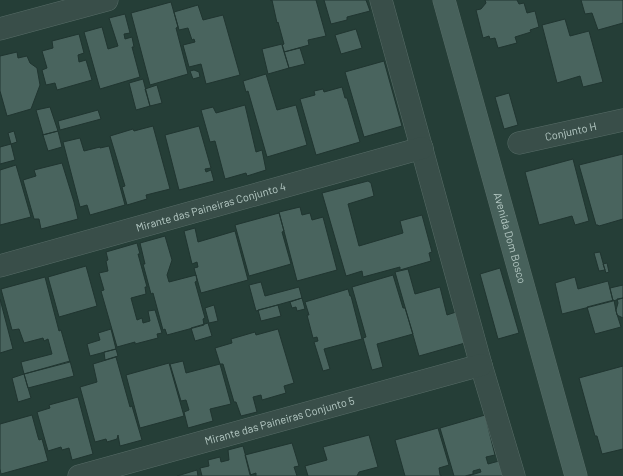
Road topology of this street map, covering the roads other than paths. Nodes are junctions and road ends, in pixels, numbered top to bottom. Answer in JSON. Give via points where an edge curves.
{"nodes":[{"id":1,"x":107,"y":0,"type":"edge"},
{"id":2,"x":381,"y":0,"type":"edge"},
{"id":3,"x":444,"y":0,"type":"edge"},
{"id":4,"x":0,"y":29,"type":"edge"},
{"id":5,"x":623,"y":120,"type":"edge"},
{"id":6,"x":519,"y":143,"type":"dead end"},
{"id":7,"x":422,"y":148,"type":"junction"},
{"id":8,"x":0,"y":266,"type":"edge"},
{"id":9,"x":480,"y":365,"type":"junction"},
{"id":10,"x":79,"y":476,"type":"edge"},
{"id":11,"x":514,"y":476,"type":"edge"},
{"id":12,"x":576,"y":476,"type":"edge"}],
"edges":[{"from":1,"to":4,"type":"street"},
{"from":2,"to":7,"type":"street"},
{"from":3,"to":12,"type":"street","name":"Avenida Dom Bosco"},
{"from":5,"to":6,"type":"street","name":"Conjunto H"},
{"from":7,"to":8,"type":"street","name":"Mirante das Paineiras Conjunto 4"},
{"from":7,"to":9,"type":"street"},
{"from":9,"to":10,"type":"street","name":"Mirante das Paineiras Conjunto 5"},
{"from":9,"to":11,"type":"street"}]}
